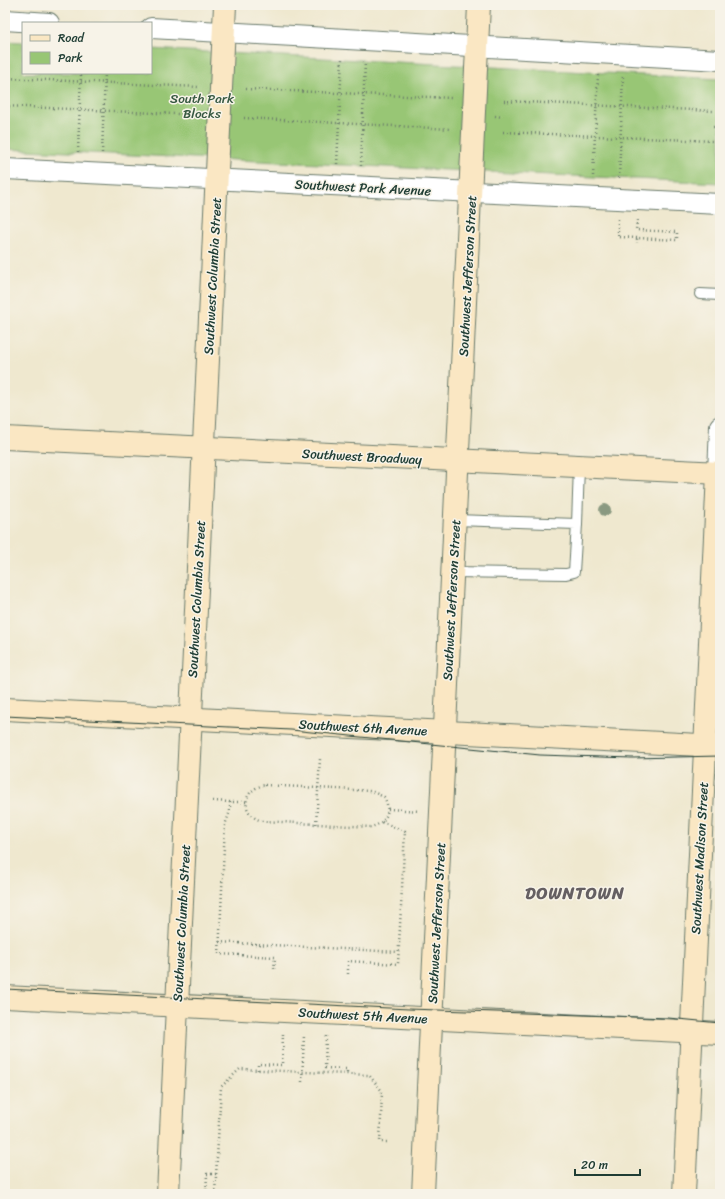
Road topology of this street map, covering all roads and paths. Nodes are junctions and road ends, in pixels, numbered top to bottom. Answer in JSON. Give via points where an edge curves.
{"nodes":[{"id":1,"x":225,"y":5,"type":"edge"},
{"id":2,"x":479,"y":5,"type":"edge"},
{"id":3,"x":5,"y":20,"type":"edge"},
{"id":4,"x":35,"y":22,"type":"edge"},
{"id":5,"x":152,"y":28,"type":"edge"},
{"id":6,"x":224,"y":32,"type":"junction"},
{"id":7,"x":343,"y":39,"type":"junction"},
{"id":8,"x":366,"y":40,"type":"junction"},
{"id":9,"x":477,"y":46,"type":"junction"},
{"id":10,"x":599,"y":53,"type":"junction"},
{"id":11,"x":623,"y":54,"type":"junction"},
{"id":12,"x":720,"y":60,"type":"edge"},
{"id":13,"x":81,"y":74,"type":"edge"},
{"id":14,"x":105,"y":74,"type":"edge"},
{"id":15,"x":5,"y":78,"type":"edge"},
{"id":16,"x":81,"y":82,"type":"junction"},
{"id":17,"x":105,"y":83,"type":"junction"},
{"id":18,"x":199,"y":87,"type":"dead end"},
{"id":19,"x":246,"y":89,"type":"dead end"},
{"id":20,"x":341,"y":93,"type":"junction"},
{"id":21,"x":363,"y":94,"type":"junction"},
{"id":22,"x":455,"y":99,"type":"dead end"},
{"id":23,"x":504,"y":101,"type":"dead end"},
{"id":24,"x":596,"y":105,"type":"junction"},
{"id":25,"x":5,"y":106,"type":"edge"},
{"id":26,"x":622,"y":107,"type":"junction"},
{"id":27,"x":80,"y":110,"type":"junction"},
{"id":28,"x":104,"y":111,"type":"junction"},
{"id":29,"x":714,"y":111,"type":"dead end"},
{"id":30,"x":197,"y":115,"type":"dead end"},
{"id":31,"x":244,"y":118,"type":"dead end"},
{"id":32,"x":339,"y":123,"type":"junction"},
{"id":33,"x":362,"y":124,"type":"junction"},
{"id":34,"x":713,"y":127,"type":"dead end"},
{"id":35,"x":720,"y":128,"type":"edge"},
{"id":36,"x":453,"y":129,"type":"dead end"},
{"id":37,"x":503,"y":132,"type":"dead end"},
{"id":38,"x":594,"y":136,"type":"junction"},
{"id":39,"x":620,"y":137,"type":"junction"},
{"id":40,"x":713,"y":141,"type":"dead end"},
{"id":41,"x":5,"y":169,"type":"edge"},
{"id":42,"x":78,"y":172,"type":"junction"},
{"id":43,"x":102,"y":174,"type":"junction"},
{"id":44,"x":216,"y":179,"type":"junction"},
{"id":45,"x":336,"y":185,"type":"junction"},
{"id":46,"x":361,"y":187,"type":"junction"},
{"id":47,"x":470,"y":192,"type":"junction"},
{"id":48,"x":592,"y":198,"type":"junction"},
{"id":49,"x":618,"y":199,"type":"junction"},
{"id":50,"x":720,"y":204,"type":"edge"},
{"id":51,"x":618,"y":219,"type":"dead end"},
{"id":52,"x":637,"y":220,"type":"dead end"},
{"id":53,"x":637,"y":238,"type":"junction"},
{"id":54,"x":637,"y":243,"type":"dead end"},
{"id":55,"x":700,"y":294,"type":"dead end"},
{"id":56,"x":720,"y":295,"type":"edge"},
{"id":57,"x":720,"y":426,"type":"edge"},
{"id":58,"x":5,"y":438,"type":"edge"},
{"id":59,"x":204,"y":448,"type":"junction"},
{"id":60,"x":458,"y":460,"type":"junction"},
{"id":61,"x":579,"y":466,"type":"junction"},
{"id":62,"x":719,"y":473,"type":"edge"},
{"id":63,"x":455,"y":520,"type":"junction"},
{"id":64,"x":576,"y":524,"type":"junction"},
{"id":65,"x":453,"y":572,"type":"junction"},
{"id":66,"x":5,"y":709,"type":"edge"},
{"id":67,"x":191,"y":718,"type":"junction"},
{"id":68,"x":445,"y":731,"type":"junction"},
{"id":69,"x":713,"y":746,"type":"edge"},
{"id":70,"x":320,"y":759,"type":"dead end"},
{"id":71,"x":318,"y":788,"type":"junction"},
{"id":72,"x":213,"y":801,"type":"dead end"},
{"id":73,"x":230,"y":802,"type":"junction"},
{"id":74,"x":246,"y":802,"type":"junction"},
{"id":75,"x":388,"y":810,"type":"junction"},
{"id":76,"x":419,"y":811,"type":"dead end"},
{"id":77,"x":382,"y":822,"type":"junction"},
{"id":78,"x":316,"y":824,"type":"junction"},
{"id":79,"x":219,"y":942,"type":"junction"},
{"id":80,"x":398,"y":952,"type":"junction"},
{"id":81,"x":274,"y":969,"type":"dead end"},
{"id":82,"x":348,"y":974,"type":"dead end"},
{"id":83,"x":5,"y":998,"type":"edge"},
{"id":84,"x":177,"y":1006,"type":"junction"},
{"id":85,"x":431,"y":1019,"type":"junction"},
{"id":86,"x":691,"y":1032,"type":"junction"},
{"id":87,"x":720,"y":1033,"type":"edge"},
{"id":88,"x":283,"y":1034,"type":"dead end"},
{"id":89,"x":304,"y":1035,"type":"dead end"},
{"id":90,"x":326,"y":1036,"type":"dead end"},
{"id":91,"x":258,"y":1070,"type":"junction"},
{"id":92,"x":347,"y":1074,"type":"junction"},
{"id":93,"x":302,"y":1082,"type":"dead end"},
{"id":94,"x":387,"y":1142,"type":"dead end"},
{"id":95,"x":216,"y":1174,"type":"junction"},
{"id":96,"x":168,"y":1194,"type":"edge"},
{"id":97,"x":206,"y":1194,"type":"edge"},
{"id":98,"x":216,"y":1194,"type":"edge"},
{"id":99,"x":423,"y":1194,"type":"edge"},
{"id":100,"x":684,"y":1194,"type":"edge"}],
"edges":[{"from":1,"to":6,"type":"main road","name":"Southwest Columbia Street"},
{"from":2,"to":9,"type":"main road","name":"Southwest Jefferson Street"},
{"from":3,"to":4,"type":"street"},
{"from":5,"to":6,"type":"street"},
{"from":6,"to":7,"type":"street"},
{"from":6,"to":44,"type":"main road","name":"Southwest Columbia Street"},
{"from":7,"to":8,"type":"street"},
{"from":7,"to":20,"type":"path"},
{"from":8,"to":9,"type":"street"},
{"from":8,"to":21,"type":"path"},
{"from":9,"to":10,"type":"street"},
{"from":9,"to":47,"type":"main road","name":"Southwest Jefferson Street"},
{"from":10,"to":11,"type":"street"},
{"from":10,"to":24,"type":"path"},
{"from":11,"to":12,"type":"street"},
{"from":11,"to":26,"type":"path"},
{"from":13,"to":16,"type":"path"},
{"from":14,"to":17,"type":"path"},
{"from":15,"to":16,"type":"path"},
{"from":16,"to":17,"type":"path"},
{"from":16,"to":27,"type":"path"},
{"from":17,"to":18,"type":"path"},
{"from":17,"to":28,"type":"path"},
{"from":19,"to":20,"type":"path"},
{"from":20,"to":21,"type":"path"},
{"from":20,"to":32,"type":"path"},
{"from":21,"to":22,"type":"path"},
{"from":21,"to":33,"type":"path"},
{"from":23,"to":24,"type":"path"},
{"from":24,"to":26,"type":"path"},
{"from":24,"to":38,"type":"path"},
{"from":25,"to":27,"type":"path"},
{"from":26,"to":29,"type":"path"},
{"from":26,"to":39,"type":"path"},
{"from":27,"to":28,"type":"path"},
{"from":27,"to":42,"type":"path"},
{"from":28,"to":30,"type":"path"},
{"from":28,"to":43,"type":"path"},
{"from":31,"to":32,"type":"path"},
{"from":32,"to":33,"type":"path"},
{"from":32,"to":45,"type":"path"},
{"from":33,"to":36,"type":"path"},
{"from":33,"to":46,"type":"path"},
{"from":34,"to":35,"type":"path"},
{"from":37,"to":38,"type":"path"},
{"from":38,"to":39,"type":"path"},
{"from":38,"to":48,"type":"path"},
{"from":39,"to":40,"type":"path"},
{"from":39,"to":49,"type":"path"},
{"from":41,"to":42,"type":"street","name":"Southwest Park Avenue"},
{"from":42,"to":43,"type":"street","name":"Southwest Park Avenue"},
{"from":43,"to":44,"type":"street","name":"Southwest Park Avenue"},
{"from":44,"to":45,"type":"street","name":"Southwest Park Avenue"},
{"from":44,"to":59,"type":"main road","name":"Southwest Columbia Street"},
{"from":45,"to":46,"type":"street","name":"Southwest Park Avenue"},
{"from":46,"to":47,"type":"street","name":"Southwest Park Avenue"},
{"from":47,"to":48,"type":"street","name":"Southwest Park Avenue"},
{"from":47,"to":60,"type":"main road","name":"Southwest Jefferson Street"},
{"from":48,"to":49,"type":"street","name":"Southwest Park Avenue"},
{"from":49,"to":50,"type":"street","name":"Southwest Park Avenue"},
{"from":51,"to":53,"type":"path","via":[[618,237]]},
{"from":52,"to":53,"type":"path","via":[[636,230],[677,232],[677,240]]},
{"from":53,"to":54,"type":"path"},
{"from":55,"to":56,"type":"lane"},
{"from":57,"to":62,"type":"street","name":"Southwest Madison Street"},
{"from":58,"to":59,"type":"main road","name":"Southwest Broadway"},
{"from":59,"to":60,"type":"main road","name":"Southwest Broadway"},
{"from":59,"to":67,"type":"main road","name":"Southwest Columbia Street"},
{"from":60,"to":61,"type":"main road","name":"Southwest Broadway"},
{"from":60,"to":63,"type":"main road","name":"Southwest Jefferson Street"},
{"from":61,"to":62,"type":"main road","name":"Southwest Broadway"},
{"from":61,"to":64,"type":"lane"},
{"from":62,"to":69,"type":"main road","name":"Southwest Madison Street"},
{"from":63,"to":64,"type":"lane"},
{"from":63,"to":65,"type":"main road","name":"Southwest Jefferson Street"},
{"from":64,"to":65,"type":"lane","via":[[574,572]]},
{"from":65,"to":68,"type":"main road","name":"Southwest Jefferson Street"},
{"from":66,"to":67,"type":"main road","name":"Southwest 6th Avenue"},
{"from":67,"to":68,"type":"main road","name":"Southwest 6th Avenue"},
{"from":67,"to":84,"type":"main road","name":"Southwest Columbia Street"},
{"from":68,"to":69,"type":"main road","name":"Southwest 6th Avenue"},
{"from":68,"to":85,"type":"main road","name":"Southwest Jefferson Street"},
{"from":69,"to":86,"type":"main road","name":"Southwest Madison Street"},
{"from":70,"to":71,"type":"path"},
{"from":71,"to":74,"type":"path","via":[[258,786]]},
{"from":71,"to":75,"type":"path","via":[[378,792],[384,796]]},
{"from":71,"to":78,"type":"path"},
{"from":72,"to":73,"type":"path"},
{"from":73,"to":74,"type":"path"},
{"from":73,"to":79,"type":"path","via":[[225,824]]},
{"from":74,"to":78,"type":"path","via":[[250,815],[256,820]]},
{"from":75,"to":76,"type":"path"},
{"from":75,"to":77,"type":"path"},
{"from":77,"to":78,"type":"path","via":[[370,826]]},
{"from":77,"to":80,"type":"path","via":[[404,831]]},
{"from":79,"to":80,"type":"path"},
{"from":79,"to":81,"type":"path","via":[[219,954],[275,957]]},
{"from":80,"to":82,"type":"path","via":[[398,964],[348,961]]},
{"from":83,"to":84,"type":"main road","name":"Southwest 5th Avenue"},
{"from":84,"to":85,"type":"main road","name":"Southwest 5th Avenue"},
{"from":84,"to":96,"type":"main road","name":"Southwest Columbia Street"},
{"from":85,"to":86,"type":"main road","name":"Southwest 5th Avenue"},
{"from":85,"to":99,"type":"main road","name":"Southwest Jefferson Street"},
{"from":86,"to":87,"type":"main road","name":"Southwest 5th Avenue"},
{"from":86,"to":100,"type":"main road","name":"Southwest Madison Street"},
{"from":88,"to":91,"type":"path","via":[[282,1065],[258,1064]]},
{"from":89,"to":93,"type":"path","bridge":true},
{"from":90,"to":92,"type":"path","via":[[325,1068],[347,1068]]},
{"from":91,"to":92,"type":"path"},
{"from":91,"to":95,"type":"path","via":[[240,1069],[221,1086]]},
{"from":92,"to":94,"type":"path","via":[[369,1075],[382,1091],[380,1142]]},
{"from":95,"to":97,"type":"path","via":[[208,1174]]},
{"from":95,"to":98,"type":"path"}]}
